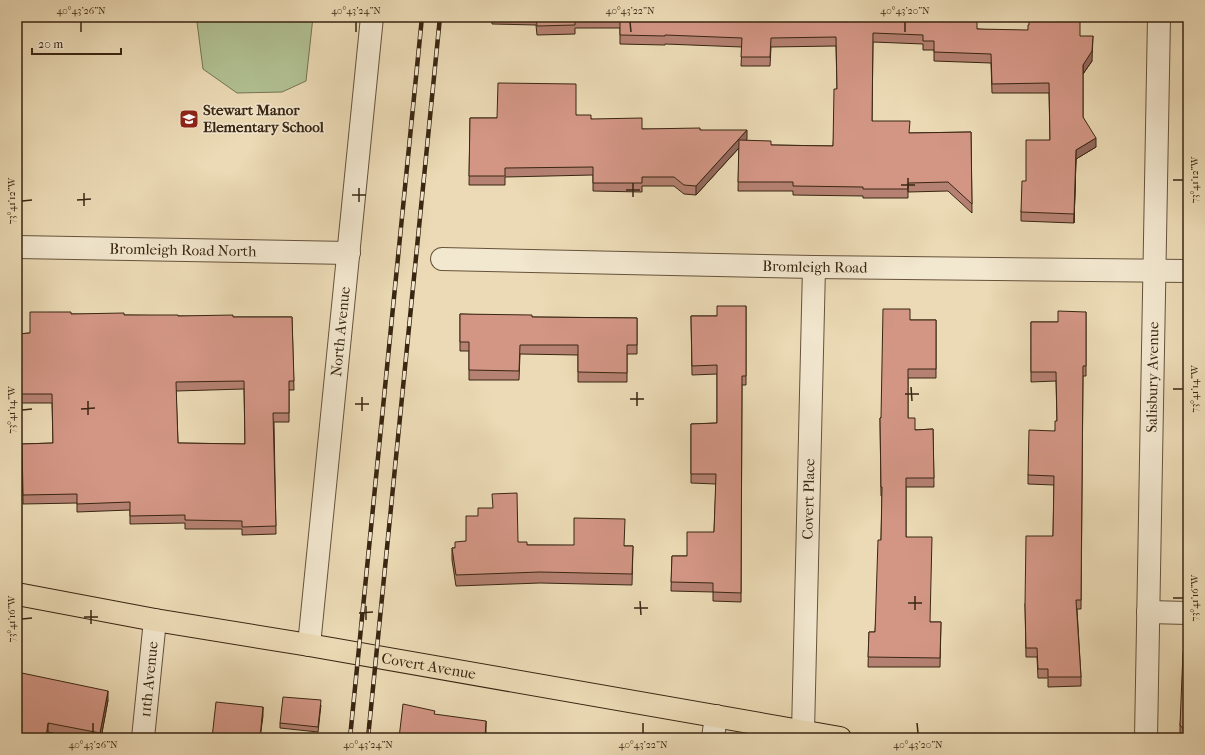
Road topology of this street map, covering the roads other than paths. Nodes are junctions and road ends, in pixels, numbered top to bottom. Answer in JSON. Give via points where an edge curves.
{"nodes":[{"id":1,"x":372,"y":17,"type":"edge"},
{"id":2,"x":1159,"y":17,"type":"edge"},
{"id":3,"x":17,"y":247,"type":"edge"},
{"id":4,"x":349,"y":253,"type":"junction"},
{"id":5,"x":442,"y":259,"type":"dead end"},
{"id":6,"x":814,"y":267,"type":"junction"},
{"id":7,"x":1154,"y":270,"type":"junction"},
{"id":8,"x":1188,"y":271,"type":"edge"},
{"id":9,"x":17,"y":594,"type":"edge"},
{"id":10,"x":1148,"y":612,"type":"junction"},
{"id":11,"x":1188,"y":613,"type":"edge"},
{"id":12,"x":155,"y":620,"type":"junction"},
{"id":13,"x":309,"y":645,"type":"junction"},
{"id":14,"x":716,"y":716,"type":"junction"},
{"id":15,"x":803,"y":732,"type":"junction"},
{"id":16,"x":143,"y":738,"type":"edge"},
{"id":17,"x":713,"y":738,"type":"edge"},
{"id":18,"x":840,"y":738,"type":"edge"},
{"id":19,"x":1146,"y":738,"type":"edge"}],
"edges":[{"from":1,"to":4,"type":"street","name":"North Avenue"},
{"from":2,"to":7,"type":"street","name":"Salisbury Avenue"},
{"from":3,"to":4,"type":"street","name":"Bromleigh Road North"},
{"from":4,"to":13,"type":"street","name":"North Avenue"},
{"from":5,"to":6,"type":"street","name":"Bromleigh Road"},
{"from":6,"to":7,"type":"street","name":"Bromleigh Road"},
{"from":6,"to":15,"type":"street","name":"Covert Place"},
{"from":7,"to":8,"type":"street","name":"Bromleigh Road"},
{"from":7,"to":10,"type":"street","name":"Salisbury Avenue"},
{"from":9,"to":12,"type":"main road","name":"Covert Avenue"},
{"from":10,"to":11,"type":"street"},
{"from":10,"to":19,"type":"street","name":"Salisbury Avenue"},
{"from":12,"to":13,"type":"main road","name":"Covert Avenue"},
{"from":12,"to":16,"type":"street","name":"11th Avenue"},
{"from":13,"to":14,"type":"main road","name":"Covert Avenue"},
{"from":14,"to":15,"type":"main road","name":"Covert Avenue"},
{"from":14,"to":17,"type":"street"},
{"from":15,"to":18,"type":"main road","name":"Covert Avenue"}]}
